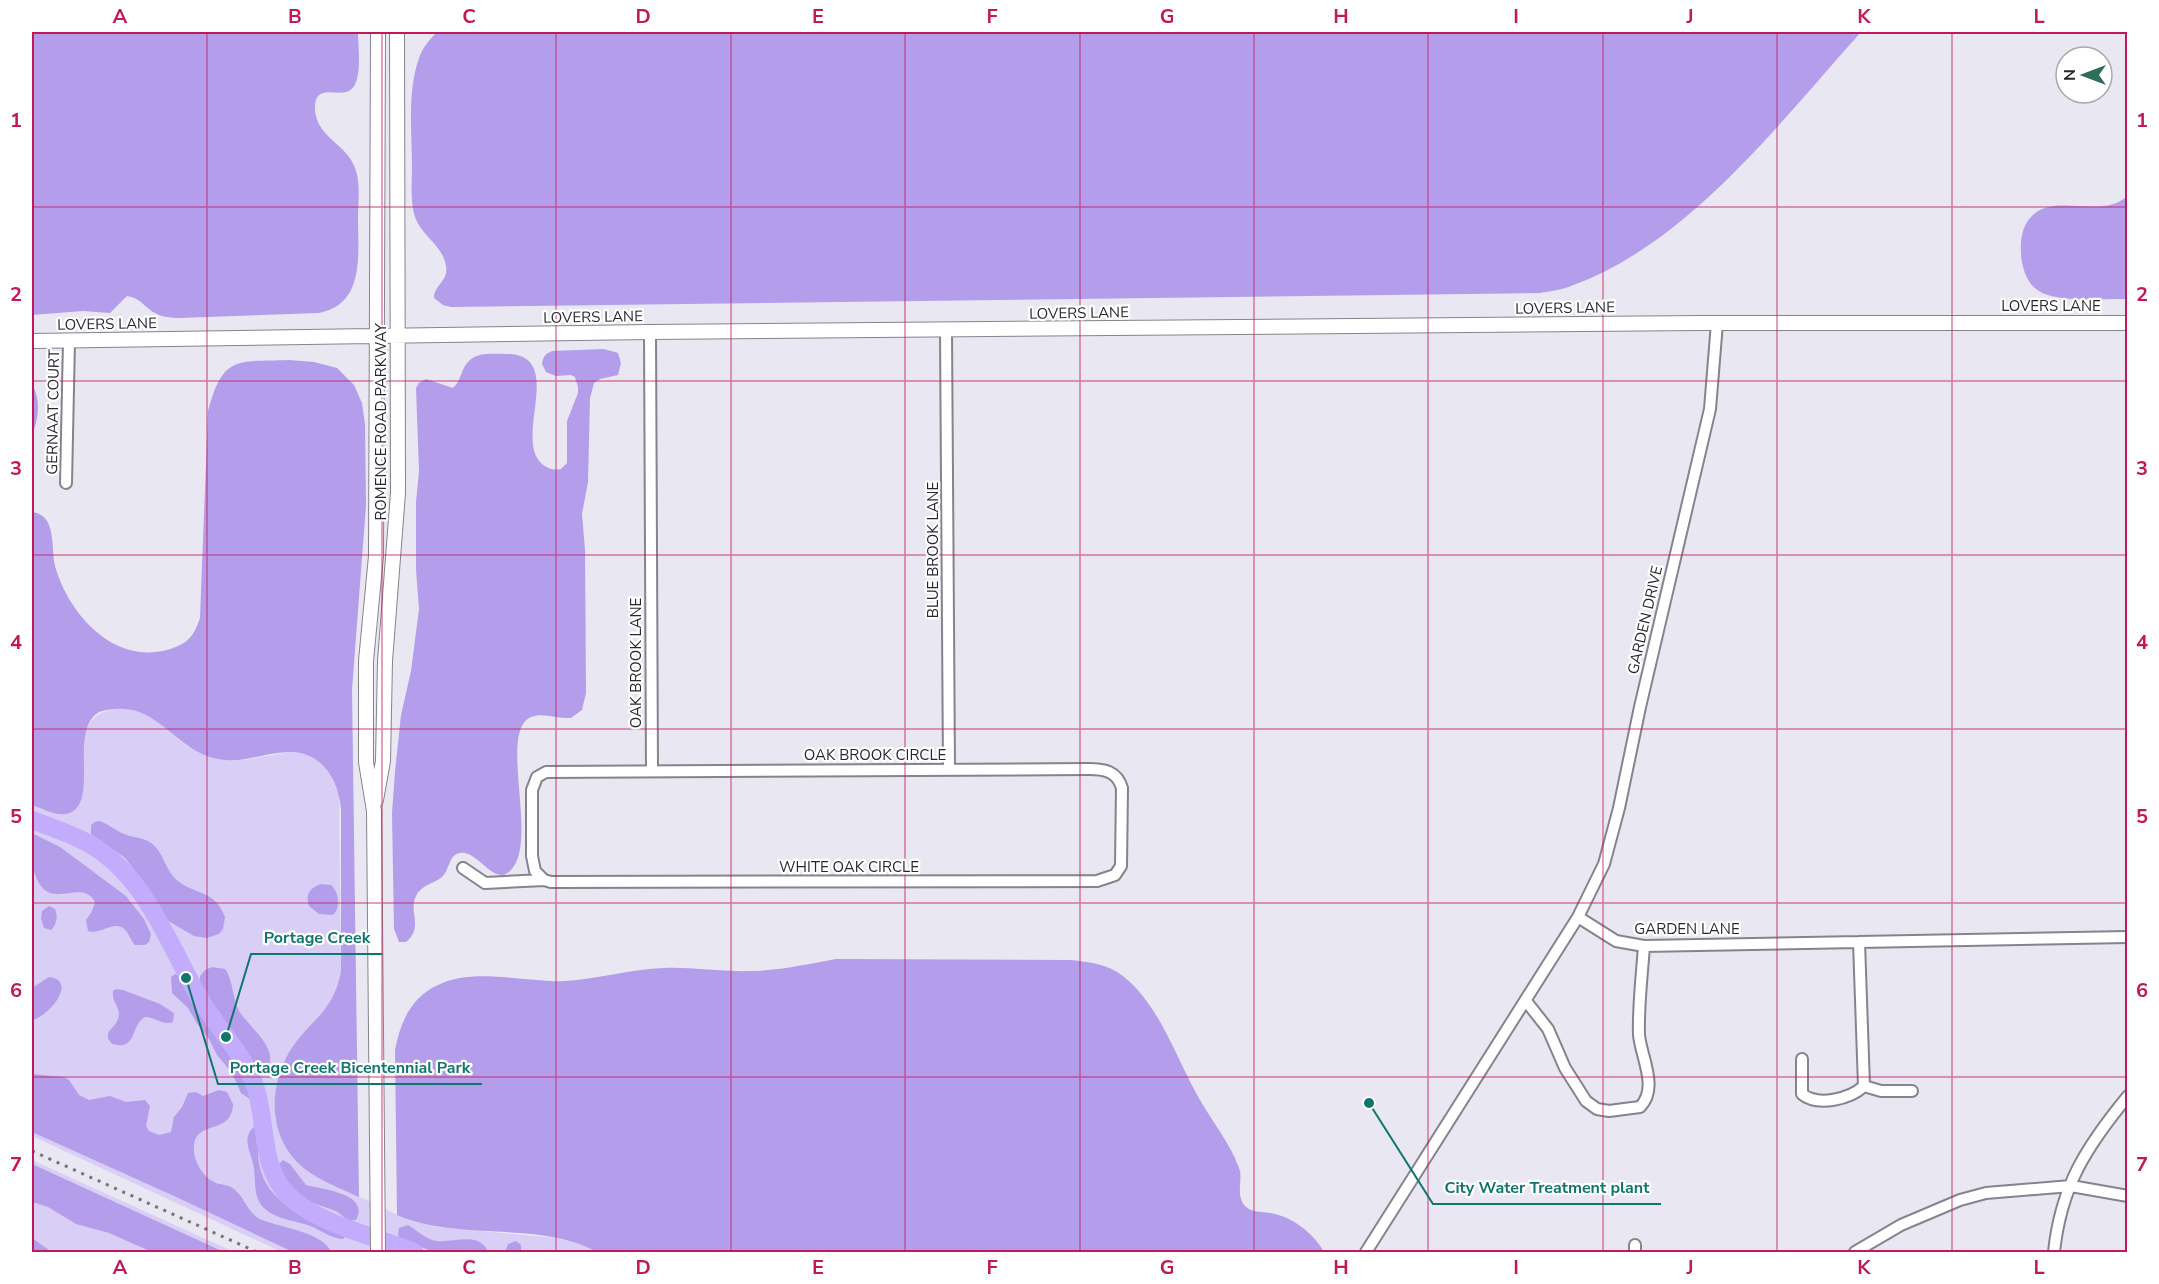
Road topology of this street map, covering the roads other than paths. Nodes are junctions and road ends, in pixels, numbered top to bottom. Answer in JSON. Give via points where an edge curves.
{"nodes":[{"id":1,"x":378,"y":32,"type":"edge"},
{"id":2,"x":397,"y":32,"type":"edge"},
{"id":3,"x":1717,"y":323,"type":"junction"},
{"id":4,"x":2127,"y":323,"type":"edge"},
{"id":5,"x":946,"y":331,"type":"junction"},
{"id":6,"x":650,"y":332,"type":"junction"},
{"id":7,"x":398,"y":336,"type":"junction"},
{"id":8,"x":378,"y":337,"type":"junction"},
{"id":9,"x":32,"y":341,"type":"edge"},
{"id":10,"x":69,"y":341,"type":"junction"},
{"id":11,"x":66,"y":483,"type":"dead end"},
{"id":12,"x":1098,"y":769,"type":"joint"},
{"id":13,"x":652,"y":770,"type":"junction"},
{"id":14,"x":949,"y":770,"type":"junction"},
{"id":15,"x":374,"y":811,"type":"junction"},
{"id":16,"x":463,"y":868,"type":"dead end"},
{"id":17,"x":544,"y":880,"type":"junction"},
{"id":18,"x":1578,"y":917,"type":"junction"},
{"id":19,"x":2127,"y":937,"type":"edge"},
{"id":20,"x":1859,"y":942,"type":"junction"},
{"id":21,"x":1644,"y":946,"type":"junction"},
{"id":22,"x":1526,"y":1002,"type":"junction"},
{"id":23,"x":1802,"y":1059,"type":"dead end"},
{"id":24,"x":1864,"y":1086,"type":"junction"},
{"id":25,"x":1912,"y":1091,"type":"dead end"},
{"id":26,"x":2127,"y":1096,"type":"edge"},
{"id":27,"x":2071,"y":1186,"type":"junction"},
{"id":28,"x":2127,"y":1196,"type":"edge"},
{"id":29,"x":378,"y":1252,"type":"edge"},
{"id":30,"x":1366,"y":1252,"type":"edge"},
{"id":31,"x":1855,"y":1252,"type":"edge"},
{"id":32,"x":2054,"y":1252,"type":"edge"}],
"edges":[{"from":1,"to":8,"type":"street","name":"ROMENCE ROAD PARKWAY"},
{"from":2,"to":7,"type":"street","name":"ROMENCE ROAD PARKWAY"},
{"from":3,"to":4,"type":"street","name":"LOVERS LANE"},
{"from":3,"to":5,"type":"street","name":"LOVERS LANE"},
{"from":3,"to":18,"type":"street","name":"GARDEN DRIVE","via":[[1710,409],[1619,808],[1604,864]]},
{"from":5,"to":6,"type":"street","name":"LOVERS LANE"},
{"from":5,"to":14,"type":"street","name":"BLUE BROOK LANE"},
{"from":6,"to":7,"type":"street","name":"LOVERS LANE"},
{"from":6,"to":13,"type":"street","name":"OAK BROOK LANE"},
{"from":7,"to":8,"type":"street","name":"LOVERS LANE"},
{"from":7,"to":15,"type":"street","name":"ROMENCE ROAD PARKWAY","via":[[397,526],[385,661],[383,761]]},
{"from":8,"to":10,"type":"street","name":"LOVERS LANE"},
{"from":8,"to":15,"type":"street","name":"ROMENCE ROAD PARKWAY","via":[[376,556],[366,672],[366,762]]},
{"from":9,"to":10,"type":"street","name":"LOVERS LANE"},
{"from":10,"to":11,"type":"street","name":"GERNAAT COURT"},
{"from":12,"to":14,"type":"street","name":"OAK BROOK CIRCLE"},
{"from":12,"to":17,"type":"street","name":"WHITE OAK CIRCLE","via":[[1113,773],[1122,788],[1123,860],[1118,872],[1104,881]]},
{"from":13,"to":14,"type":"street","name":"OAK BROOK CIRCLE"},
{"from":13,"to":17,"type":"street","via":[[550,771],[537,777],[532,790],[532,856],[535,871]]},
{"from":15,"to":29,"type":"street","name":"ROMENCE ROAD PARKWAY"},
{"from":16,"to":17,"type":"street","name":"WHITE OAK CIRCLE","via":[[485,883]]},
{"from":18,"to":21,"type":"street","name":"GARDEN LANE","via":[[1616,941]]},
{"from":18,"to":22,"type":"street"},
{"from":19,"to":20,"type":"street","name":"GARDEN LANE"},
{"from":20,"to":21,"type":"street","name":"GARDEN LANE"},
{"from":20,"to":24,"type":"street"},
{"from":21,"to":22,"type":"street","via":[[1639,1037],[1646,1061],[1647,1095],[1640,1107],[1609,1111],[1586,1101],[1565,1068],[1548,1029]]},
{"from":22,"to":30,"type":"street"},
{"from":23,"to":24,"type":"street","via":[[1802,1094],[1808,1099],[1843,1099]]},
{"from":24,"to":25,"type":"street","via":[[1881,1091]]},
{"from":26,"to":27,"type":"street","via":[[2088,1148]]},
{"from":27,"to":28,"type":"street"},
{"from":27,"to":31,"type":"street","via":[[1970,1196],[1901,1225]]},
{"from":27,"to":32,"type":"street","via":[[2059,1215]]}]}
